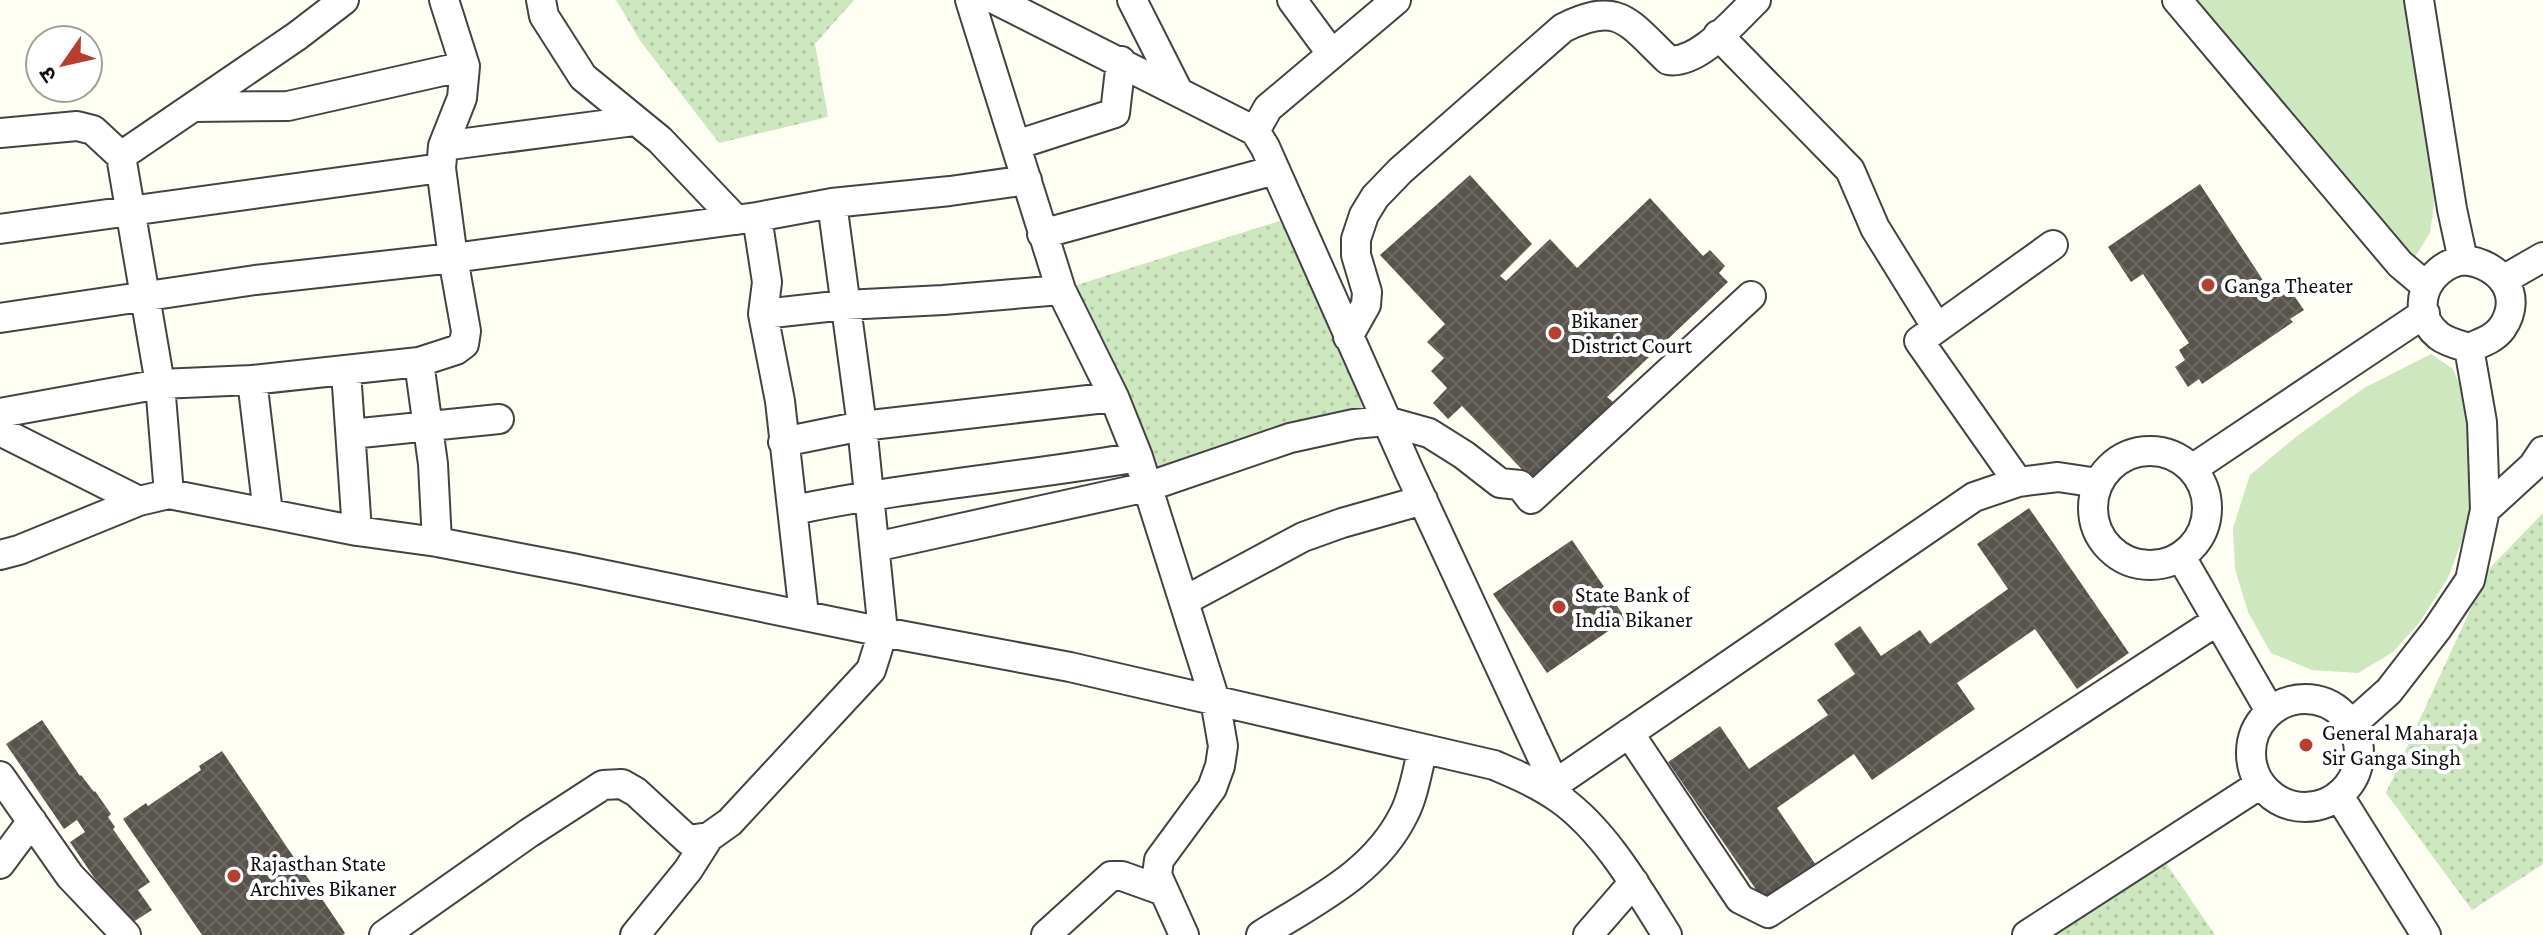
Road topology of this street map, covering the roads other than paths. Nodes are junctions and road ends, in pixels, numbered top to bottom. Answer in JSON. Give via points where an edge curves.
{"nodes":[{"id":1,"x":344,"y":0,"type":"edge"},
{"id":2,"x":444,"y":0,"type":"edge"},
{"id":3,"x":541,"y":0,"type":"edge"},
{"id":4,"x":970,"y":0,"type":"edge"},
{"id":5,"x":996,"y":0,"type":"edge"},
{"id":6,"x":1132,"y":0,"type":"edge"},
{"id":7,"x":1292,"y":0,"type":"edge"},
{"id":8,"x":1756,"y":0,"type":"edge"},
{"id":9,"x":2177,"y":0,"type":"edge"},
{"id":10,"x":2419,"y":0,"type":"edge"},
{"id":11,"x":1392,"y":2,"type":"edge"},
{"id":12,"x":1718,"y":35,"type":"junction"},
{"id":13,"x":1331,"y":53,"type":"junction"},
{"id":14,"x":1121,"y":61,"type":"junction"},
{"id":15,"x":465,"y":66,"type":"junction"},
{"id":16,"x":1178,"y":91,"type":"junction"},
{"id":17,"x":193,"y":107,"type":"junction"},
{"id":18,"x":634,"y":121,"type":"junction"},
{"id":19,"x":1255,"y":131,"type":"junction"},
{"id":20,"x":0,"y":133,"type":"edge"},
{"id":21,"x":1016,"y":145,"type":"junction"},
{"id":22,"x":121,"y":156,"type":"junction"},
{"id":23,"x":442,"y":157,"type":"junction"},
{"id":24,"x":1275,"y":170,"type":"junction"},
{"id":25,"x":1027,"y":180,"type":"junction"},
{"id":26,"x":832,"y":203,"type":"junction"},
{"id":27,"x":131,"y":211,"type":"junction"},
{"id":28,"x":747,"y":219,"type":"junction"},
{"id":29,"x":0,"y":229,"type":"edge"},
{"id":30,"x":1042,"y":234,"type":"junction"},
{"id":31,"x":2053,"y":245,"type":"dead end"},
{"id":32,"x":2543,"y":257,"type":"edge"},
{"id":33,"x":453,"y":258,"type":"junction"},
{"id":34,"x":2463,"y":260,"type":"junction"},
{"id":35,"x":2503,"y":280,"type":"junction"},
{"id":36,"x":1061,"y":290,"type":"junction"},
{"id":37,"x":1751,"y":296,"type":"dead end"},
{"id":38,"x":145,"y":297,"type":"junction"},
{"id":39,"x":2425,"y":299,"type":"junction"},
{"id":40,"x":845,"y":305,"type":"junction"},
{"id":41,"x":763,"y":314,"type":"junction"},
{"id":42,"x":0,"y":318,"type":"edge"},
{"id":43,"x":1937,"y":328,"type":"junction"},
{"id":44,"x":1348,"y":337,"type":"junction"},
{"id":45,"x":2469,"y":348,"type":"junction"},
{"id":46,"x":419,"y":362,"type":"junction"},
{"id":47,"x":346,"y":371,"type":"junction"},
{"id":48,"x":252,"y":380,"type":"junction"},
{"id":49,"x":160,"y":384,"type":"junction"},
{"id":50,"x":1114,"y":397,"type":"junction"},
{"id":51,"x":0,"y":413,"type":"edge"},
{"id":52,"x":499,"y":419,"type":"dead end"},
{"id":53,"x":1386,"y":421,"type":"junction"},
{"id":54,"x":428,"y":426,"type":"junction"},
{"id":55,"x":862,"y":426,"type":"junction"},
{"id":56,"x":0,"y":431,"type":"edge"},
{"id":57,"x":351,"y":434,"type":"junction"},
{"id":58,"x":783,"y":442,"type":"junction"},
{"id":59,"x":2543,"y":451,"type":"edge"},
{"id":60,"x":1138,"y":457,"type":"junction"},
{"id":61,"x":2192,"y":469,"type":"junction"},
{"id":62,"x":2018,"y":482,"type":"junction"},
{"id":63,"x":2098,"y":483,"type":"junction"},
{"id":64,"x":1147,"y":487,"type":"junction"},
{"id":65,"x":169,"y":494,"type":"junction"},
{"id":66,"x":869,"y":494,"type":"junction"},
{"id":67,"x":1423,"y":500,"type":"junction"},
{"id":68,"x":139,"y":501,"type":"junction"},
{"id":69,"x":794,"y":510,"type":"junction"},
{"id":70,"x":2485,"y":510,"type":"junction"},
{"id":71,"x":268,"y":513,"type":"junction"},
{"id":72,"x":357,"y":531,"type":"junction"},
{"id":73,"x":437,"y":542,"type":"junction"},
{"id":74,"x":875,"y":547,"type":"junction"},
{"id":75,"x":0,"y":555,"type":"edge"},
{"id":76,"x":2181,"y":557,"type":"junction"},
{"id":77,"x":1184,"y":601,"type":"junction"},
{"id":78,"x":804,"y":615,"type":"junction"},
{"id":79,"x":2217,"y":621,"type":"junction"},
{"id":80,"x":883,"y":632,"type":"junction"},
{"id":81,"x":1215,"y":700,"type":"junction"},
{"id":82,"x":2270,"y":711,"type":"junction"},
{"id":83,"x":2351,"y":725,"type":"junction"},
{"id":84,"x":1629,"y":733,"type":"junction"},
{"id":85,"x":1423,"y":749,"type":"junction"},
{"id":86,"x":0,"y":776,"type":"edge"},
{"id":87,"x":2259,"y":785,"type":"junction"},
{"id":88,"x":1559,"y":792,"type":"junction"},
{"id":89,"x":2339,"y":796,"type":"junction"},
{"id":90,"x":32,"y":821,"type":"junction"},
{"id":91,"x":709,"y":837,"type":"junction"},
{"id":92,"x":0,"y":864,"type":"edge"},
{"id":93,"x":1634,"y":882,"type":"junction"},
{"id":94,"x":1161,"y":890,"type":"junction"},
{"id":95,"x":653,"y":912,"type":"junction"},
{"id":96,"x":126,"y":935,"type":"edge"},
{"id":97,"x":384,"y":935,"type":"edge"},
{"id":98,"x":616,"y":935,"type":"edge"},
{"id":99,"x":635,"y":935,"type":"edge"},
{"id":100,"x":1046,"y":935,"type":"edge"},
{"id":101,"x":1184,"y":935,"type":"edge"},
{"id":102,"x":1261,"y":935,"type":"edge"},
{"id":103,"x":1588,"y":935,"type":"edge"},
{"id":104,"x":1667,"y":935,"type":"edge"},
{"id":105,"x":2027,"y":935,"type":"edge"},
{"id":106,"x":2426,"y":935,"type":"edge"}],
"edges":[{"from":1,"to":17,"type":"street"},
{"from":2,"to":15,"type":"street"},
{"from":3,"to":18,"type":"street","via":[[544,16],[583,77]]},
{"from":4,"to":21,"type":"street"},
{"from":5,"to":14,"type":"street"},
{"from":6,"to":16,"type":"street"},
{"from":7,"to":13,"type":"street"},
{"from":8,"to":12,"type":"street"},
{"from":9,"to":39,"type":"street"},
{"from":10,"to":34,"type":"street"},
{"from":11,"to":13,"type":"street"},
{"from":12,"to":43,"type":"street","via":[[1850,170],[1875,228]]},
{"from":12,"to":44,"type":"street","via":[[1699,53],[1668,60],[1628,17],[1611,7],[1582,12],[1375,197],[1356,239],[1366,305]]},
{"from":13,"to":19,"type":"street","via":[[1268,108]]},
{"from":14,"to":16,"type":"street"},
{"from":14,"to":21,"type":"street","via":[[1115,113]]},
{"from":15,"to":17,"type":"street","via":[[288,106]]},
{"from":15,"to":23,"type":"street","via":[[462,98]]},
{"from":16,"to":19,"type":"street"},
{"from":17,"to":22,"type":"street"},
{"from":18,"to":23,"type":"street"},
{"from":18,"to":28,"type":"street"},
{"from":19,"to":24,"type":"street"},
{"from":20,"to":22,"type":"street","via":[[77,126],[93,130]]},
{"from":21,"to":25,"type":"street"},
{"from":22,"to":27,"type":"street"},
{"from":23,"to":27,"type":"street"},
{"from":23,"to":33,"type":"street"},
{"from":24,"to":30,"type":"street"},
{"from":24,"to":44,"type":"street"},
{"from":25,"to":26,"type":"street"},
{"from":25,"to":30,"type":"street"},
{"from":26,"to":28,"type":"street"},
{"from":26,"to":40,"type":"street"},
{"from":27,"to":29,"type":"street"},
{"from":27,"to":38,"type":"street"},
{"from":28,"to":33,"type":"street"},
{"from":28,"to":41,"type":"street","via":[[767,282]]},
{"from":30,"to":36,"type":"street"},
{"from":31,"to":43,"type":"street"},
{"from":32,"to":35,"type":"street"},
{"from":33,"to":38,"type":"street"},
{"from":33,"to":46,"type":"street","via":[[464,344]]},
{"from":34,"to":35,"type":"street","via":[[2489,266]]},
{"from":34,"to":39,"type":"street","via":[[2436,271]]},
{"from":35,"to":45,"type":"street","via":[[2509,313],[2489,340]]},
{"from":36,"to":40,"type":"street"},
{"from":36,"to":50,"type":"street"},
{"from":37,"to":53,"type":"street","via":[[1531,499],[1520,485],[1500,483],[1429,433]]},
{"from":38,"to":42,"type":"street"},
{"from":38,"to":49,"type":"street"},
{"from":39,"to":45,"type":"street","via":[[2430,326],[2441,337]]},
{"from":39,"to":61,"type":"street"},
{"from":40,"to":41,"type":"street"},
{"from":40,"to":55,"type":"street"},
{"from":41,"to":58,"type":"street"},
{"from":43,"to":62,"type":"street","via":[[1919,341]]},
{"from":44,"to":53,"type":"street"},
{"from":45,"to":70,"type":"street","via":[[2482,422]]},
{"from":46,"to":47,"type":"street"},
{"from":46,"to":54,"type":"street"},
{"from":47,"to":48,"type":"street"},
{"from":47,"to":57,"type":"street"},
{"from":48,"to":49,"type":"street"},
{"from":48,"to":71,"type":"street"},
{"from":49,"to":51,"type":"street"},
{"from":49,"to":65,"type":"street"},
{"from":50,"to":55,"type":"street"},
{"from":50,"to":60,"type":"street"},
{"from":52,"to":54,"type":"street"},
{"from":53,"to":64,"type":"street","via":[[1323,429]]},
{"from":53,"to":67,"type":"street"},
{"from":54,"to":57,"type":"street"},
{"from":54,"to":73,"type":"street"},
{"from":55,"to":58,"type":"street"},
{"from":55,"to":66,"type":"street"},
{"from":56,"to":68,"type":"street"},
{"from":57,"to":72,"type":"street"},
{"from":58,"to":69,"type":"street"},
{"from":59,"to":70,"type":"street"},
{"from":60,"to":64,"type":"street"},
{"from":60,"to":66,"type":"street"},
{"from":61,"to":63,"type":"street","via":[[2160,452],[2141,451],[2116,462]]},
{"from":61,"to":76,"type":"street","via":[[2208,506],[2196,544]]},
{"from":62,"to":63,"type":"street","via":[[2058,477]]},
{"from":62,"to":84,"type":"street","via":[[1974,497]]},
{"from":63,"to":76,"type":"street","via":[[2094,519],[2112,551],[2145,566]]},
{"from":64,"to":74,"type":"street"},
{"from":64,"to":77,"type":"street"},
{"from":65,"to":68,"type":"street"},
{"from":65,"to":71,"type":"street"},
{"from":66,"to":69,"type":"street"},
{"from":66,"to":74,"type":"street"},
{"from":67,"to":77,"type":"street","via":[[1303,537]]},
{"from":67,"to":88,"type":"street"},
{"from":68,"to":75,"type":"street"},
{"from":69,"to":78,"type":"street"},
{"from":70,"to":83,"type":"street","via":[[2470,580],[2389,691]]},
{"from":71,"to":72,"type":"street"},
{"from":72,"to":73,"type":"street"},
{"from":73,"to":78,"type":"street"},
{"from":74,"to":80,"type":"street"},
{"from":76,"to":79,"type":"street"},
{"from":77,"to":81,"type":"street"},
{"from":78,"to":80,"type":"street"},
{"from":79,"to":82,"type":"street"},
{"from":79,"to":84,"type":"street","via":[[1768,913],[1740,899]]},
{"from":80,"to":81,"type":"street"},
{"from":80,"to":91,"type":"street","via":[[871,670],[738,814]]},
{"from":81,"to":85,"type":"street"},
{"from":81,"to":94,"type":"street","via":[[1223,746],[1220,766],[1212,788],[1159,860]]},
{"from":82,"to":83,"type":"street","via":[[2295,697],[2319,699],[2338,708]]},
{"from":82,"to":87,"type":"street","via":[[2249,742]]},
{"from":83,"to":89,"type":"street","via":[[2360,751],[2352,783]]},
{"from":84,"to":88,"type":"street"},
{"from":85,"to":88,"type":"street","via":[[1494,765]]},
{"from":85,"to":102,"type":"street","via":[[1406,811],[1386,845],[1344,882]]},
{"from":86,"to":90,"type":"street"},
{"from":87,"to":89,"type":"street","via":[[2282,804],[2303,808]]},
{"from":87,"to":105,"type":"street"},
{"from":88,"to":93,"type":"street"},
{"from":89,"to":106,"type":"street"},
{"from":90,"to":92,"type":"street"},
{"from":90,"to":96,"type":"street","via":[[70,876]]},
{"from":91,"to":95,"type":"street"},
{"from":91,"to":97,"type":"street","via":[[688,840],[636,792],[622,784],[603,785]]},
{"from":93,"to":103,"type":"street"},
{"from":93,"to":104,"type":"street"},
{"from":94,"to":100,"type":"street","via":[[1111,876]]},
{"from":94,"to":101,"type":"street"},
{"from":95,"to":98,"type":"street"},
{"from":95,"to":99,"type":"street"}]}
